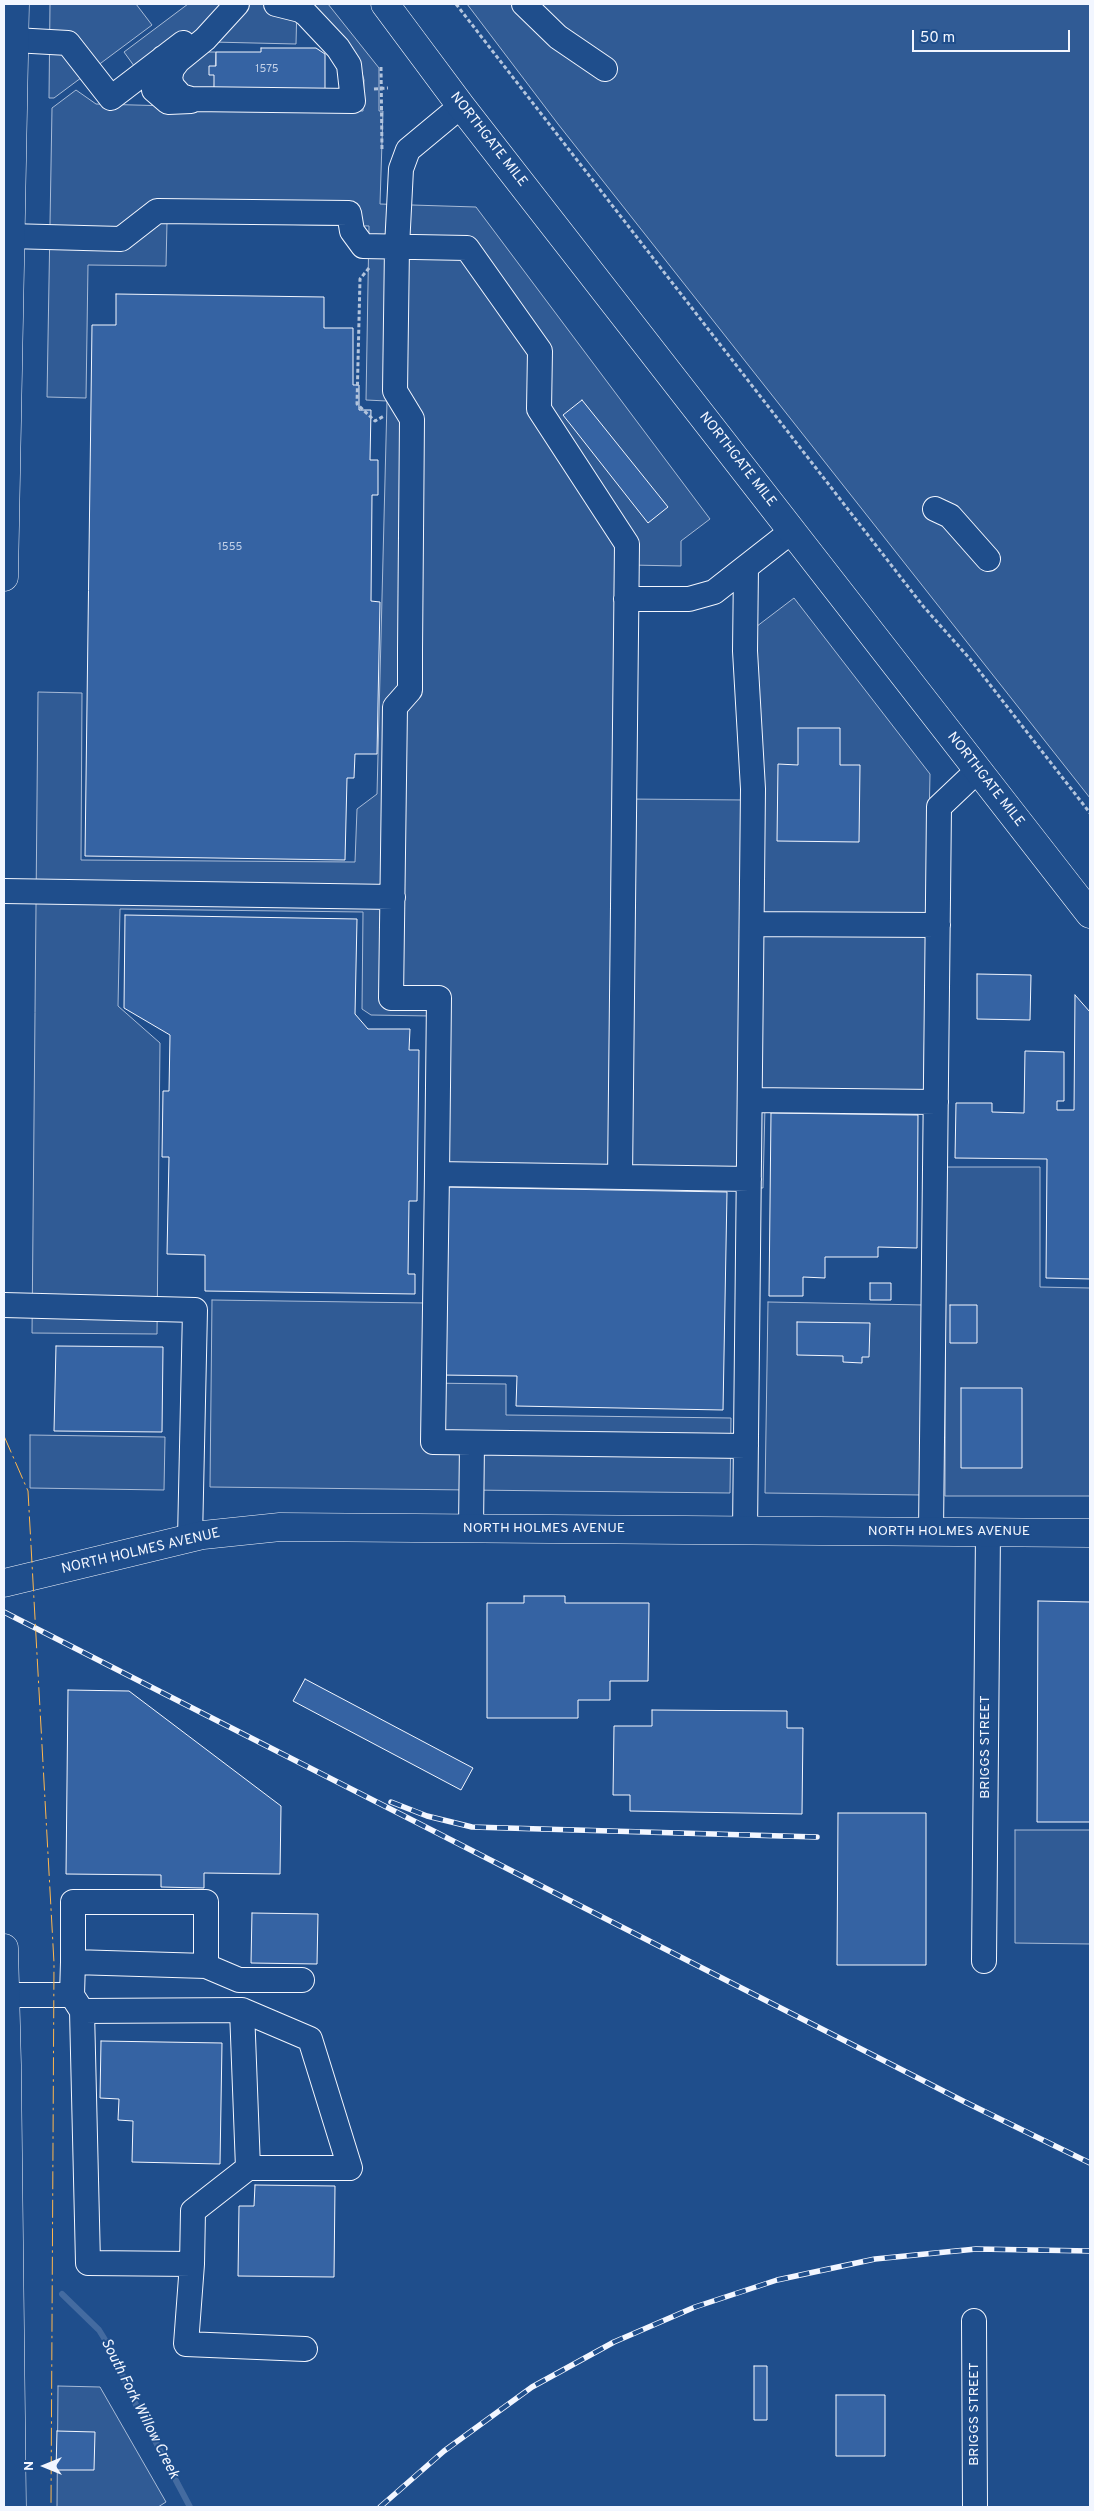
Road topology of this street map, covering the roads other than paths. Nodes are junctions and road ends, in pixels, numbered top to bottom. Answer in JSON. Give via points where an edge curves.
{"nodes":[{"id":1,"x":15,"y":4,"type":"edge"},
{"id":2,"x":235,"y":4,"type":"edge"},
{"id":3,"x":385,"y":4,"type":"edge"},
{"id":4,"x":524,"y":4,"type":"edge"},
{"id":5,"x":283,"y":6,"type":"edge"},
{"id":6,"x":14,"y":40,"type":"junction"},
{"id":7,"x":164,"y":57,"type":"junction"},
{"id":8,"x":605,"y":70,"type":"dead end"},
{"id":9,"x":214,"y":99,"type":"junction"},
{"id":10,"x":461,"y":106,"type":"junction"},
{"id":11,"x":8,"y":114,"type":"edge"},
{"id":12,"x":7,"y":176,"type":"edge"},
{"id":13,"x":9,"y":236,"type":"junction"},
{"id":14,"x":397,"y":247,"type":"junction"},
{"id":15,"x":6,"y":264,"type":"edge"},
{"id":16,"x":5,"y":370,"type":"edge"},
{"id":17,"x":935,"y":509,"type":"dead end"},
{"id":18,"x":792,"y":531,"type":"junction"},
{"id":19,"x":988,"y":559,"type":"dead end"},
{"id":20,"x":746,"y":567,"type":"junction"},
{"id":21,"x":4,"y":578,"type":"edge"},
{"id":22,"x":626,"y":599,"type":"junction"},
{"id":23,"x":977,"y":771,"type":"junction"},
{"id":24,"x":4,"y":891,"type":"edge"},
{"id":25,"x":392,"y":897,"type":"junction"},
{"id":26,"x":1090,"y":914,"type":"edge"},
{"id":27,"x":752,"y":924,"type":"junction"},
{"id":28,"x":938,"y":925,"type":"junction"},
{"id":29,"x":750,"y":1100,"type":"junction"},
{"id":30,"x":936,"y":1102,"type":"junction"},
{"id":31,"x":437,"y":1174,"type":"junction"},
{"id":32,"x":620,"y":1177,"type":"junction"},
{"id":33,"x":749,"y":1179,"type":"junction"},
{"id":34,"x":4,"y":1305,"type":"edge"},
{"id":35,"x":472,"y":1442,"type":"junction"},
{"id":36,"x":746,"y":1446,"type":"junction"},
{"id":37,"x":471,"y":1528,"type":"junction"},
{"id":38,"x":744,"y":1530,"type":"junction"},
{"id":39,"x":931,"y":1531,"type":"junction"},
{"id":40,"x":988,"y":1532,"type":"junction"},
{"id":41,"x":1090,"y":1533,"type":"edge"},
{"id":42,"x":190,"y":1538,"type":"junction"},
{"id":43,"x":4,"y":1584,"type":"edge"},
{"id":44,"x":4,"y":1948,"type":"edge"},
{"id":45,"x":984,"y":1961,"type":"dead end"},
{"id":46,"x":73,"y":1962,"type":"junction"},
{"id":47,"x":206,"y":1966,"type":"junction"},
{"id":48,"x":302,"y":1980,"type":"dead end"},
{"id":49,"x":4,"y":1995,"type":"edge"},
{"id":50,"x":77,"y":2003,"type":"junction"},
{"id":51,"x":242,"y":2010,"type":"junction"},
{"id":52,"x":6,"y":2080,"type":"edge"},
{"id":53,"x":248,"y":2168,"type":"junction"},
{"id":54,"x":6,"y":2186,"type":"edge"},
{"id":55,"x":192,"y":2264,"type":"junction"},
{"id":56,"x":7,"y":2265,"type":"edge"},
{"id":57,"x":974,"y":2321,"type":"dead end"},
{"id":58,"x":305,"y":2350,"type":"dead end"},
{"id":59,"x":12,"y":2507,"type":"edge"},
{"id":60,"x":975,"y":2507,"type":"edge"}],
"edges":[{"from":1,"to":6,"type":"main road"},
{"from":2,"to":7,"type":"street"},
{"from":2,"to":9,"type":"street","via":[[205,40],[178,61],[170,78],[181,96]]},
{"from":3,"to":10,"type":"main road","name":"NORTHGATE MILE"},
{"from":4,"to":8,"type":"street","via":[[558,37]]},
{"from":5,"to":9,"type":"street","via":[[306,14],[338,48],[348,65],[353,101]]},
{"from":6,"to":7,"type":"street","via":[[68,42],[111,98]]},
{"from":6,"to":11,"type":"main road"},
{"from":7,"to":9,"type":"street","via":[[153,74],[154,90],[160,97],[179,103]]},
{"from":10,"to":14,"type":"street","via":[[408,150],[400,169]]},
{"from":10,"to":18,"type":"main road","name":"NORTHGATE MILE"},
{"from":11,"to":12,"type":"main road"},
{"from":12,"to":13,"type":"main road"},
{"from":13,"to":14,"type":"street","via":[[121,239],[157,211],[349,213],[352,231],[363,246]]},
{"from":13,"to":15,"type":"main road"},
{"from":14,"to":22,"type":"street","via":[[467,248],[540,351],[539,409],[627,544]]},
{"from":14,"to":25,"type":"street","via":[[395,391],[412,420],[410,690],[395,707]]},
{"from":15,"to":16,"type":"main road"},
{"from":16,"to":21,"type":"main road"},
{"from":17,"to":19,"type":"street","via":[[950,516]]},
{"from":18,"to":20,"type":"street"},
{"from":18,"to":23,"type":"main road","name":"NORTHGATE MILE"},
{"from":20,"to":22,"type":"street","via":[[714,592],[689,599]]},
{"from":20,"to":27,"type":"street","via":[[745,651],[753,789]]},
{"from":22,"to":32,"type":"street"},
{"from":23,"to":26,"type":"main road","name":"NORTHGATE MILE"},
{"from":23,"to":28,"type":"street","via":[[939,807]]},
{"from":24,"to":25,"type":"street"},
{"from":25,"to":31,"type":"street","via":[[391,998],[439,998]]},
{"from":27,"to":28,"type":"street"},
{"from":27,"to":29,"type":"street"},
{"from":28,"to":30,"type":"street"},
{"from":29,"to":30,"type":"street"},
{"from":29,"to":33,"type":"street"},
{"from":30,"to":39,"type":"street"},
{"from":31,"to":32,"type":"street"},
{"from":31,"to":35,"type":"street","via":[[433,1442]]},
{"from":32,"to":33,"type":"street"},
{"from":33,"to":36,"type":"street"},
{"from":34,"to":42,"type":"street","via":[[195,1310]]},
{"from":35,"to":36,"type":"street"},
{"from":35,"to":37,"type":"street"},
{"from":36,"to":38,"type":"street"},
{"from":37,"to":38,"type":"main road","name":"NORTH HOLMES AVENUE"},
{"from":37,"to":42,"type":"main road","name":"NORTH HOLMES AVENUE","via":[[280,1528]]},
{"from":38,"to":39,"type":"main road","name":"NORTH HOLMES AVENUE"},
{"from":39,"to":40,"type":"main road","name":"NORTH HOLMES AVENUE"},
{"from":40,"to":41,"type":"main road","name":"NORTH HOLMES AVENUE"},
{"from":40,"to":45,"type":"street","name":"BRIGGS STREET"},
{"from":42,"to":43,"type":"main road","name":"NORTH HOLMES AVENUE"},
{"from":44,"to":49,"type":"main road"},
{"from":46,"to":47,"type":"street"},
{"from":46,"to":47,"type":"street","via":[[73,1902],[206,1902]]},
{"from":46,"to":50,"type":"street"},
{"from":47,"to":48,"type":"street","via":[[239,1980]]},
{"from":49,"to":50,"type":"street"},
{"from":49,"to":52,"type":"main road"},
{"from":50,"to":51,"type":"street"},
{"from":50,"to":55,"type":"street","via":[[88,2263]]},
{"from":51,"to":53,"type":"street"},
{"from":51,"to":53,"type":"street","via":[[310,2039],[350,2168]]},
{"from":52,"to":54,"type":"main road"},
{"from":53,"to":55,"type":"street","via":[[194,2211]]},
{"from":54,"to":56,"type":"main road"},
{"from":55,"to":58,"type":"street","via":[[186,2344]]},
{"from":56,"to":59,"type":"main road"},
{"from":57,"to":60,"type":"street","name":"BRIGGS STREET"}]}
